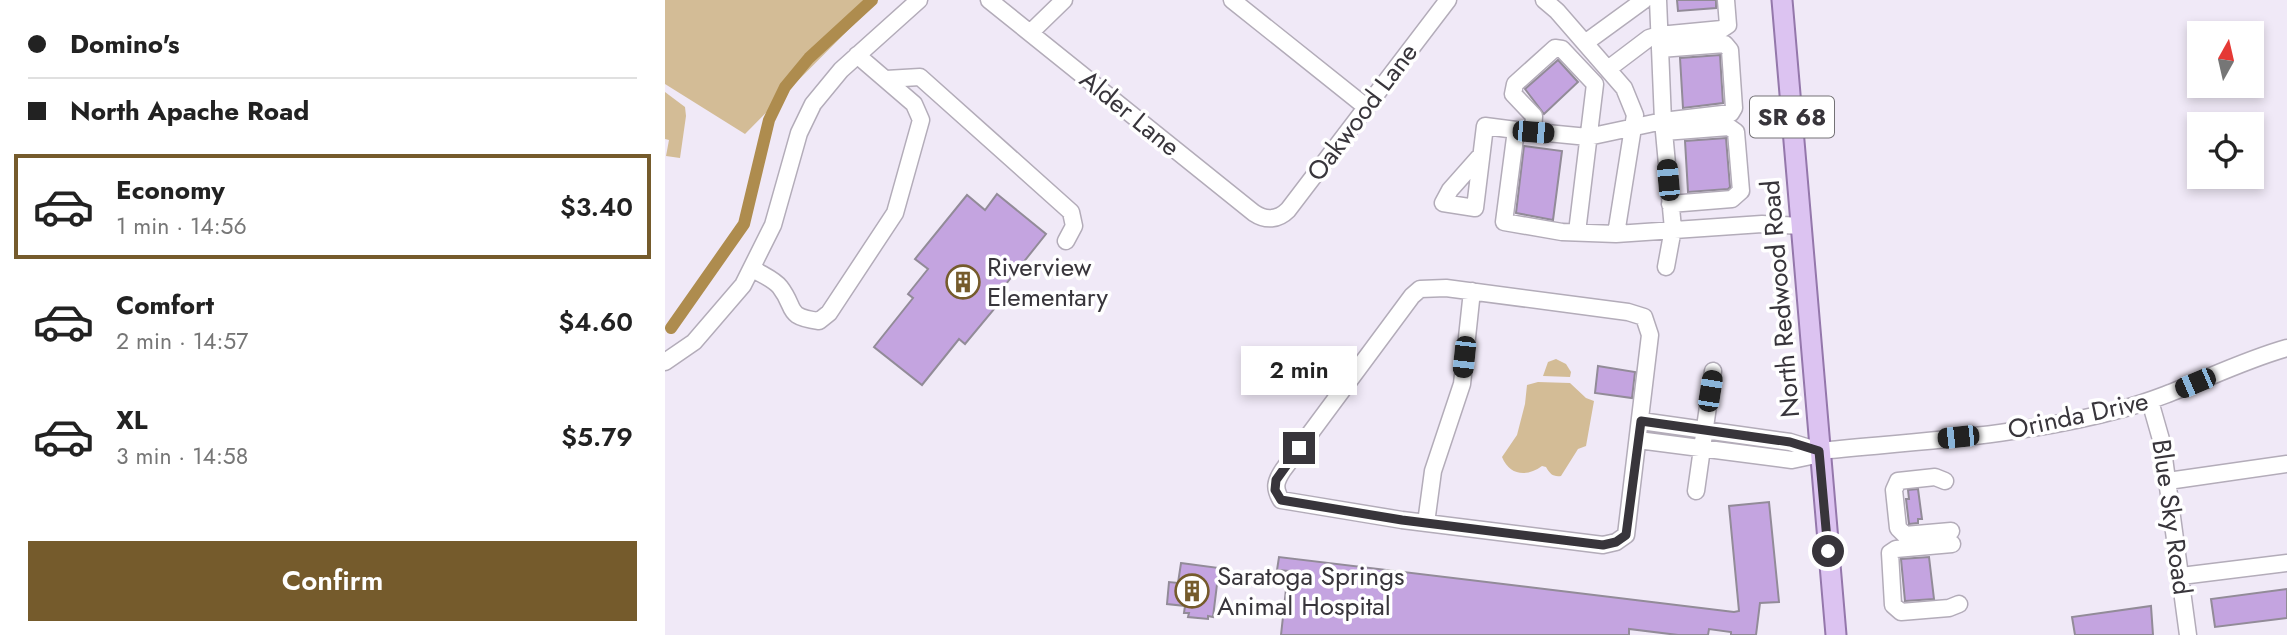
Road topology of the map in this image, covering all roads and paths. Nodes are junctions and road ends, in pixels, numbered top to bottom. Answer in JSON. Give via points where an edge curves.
{"nodes":[{"id":1,"x":919,"y":0,"type":"edge"},
{"id":2,"x":989,"y":0,"type":"edge"},
{"id":3,"x":1064,"y":0,"type":"edge"},
{"id":4,"x":1232,"y":0,"type":"edge"},
{"id":5,"x":1447,"y":0,"type":"edge"},
{"id":6,"x":1544,"y":0,"type":"edge"},
{"id":7,"x":1644,"y":0,"type":"edge"},
{"id":8,"x":1658,"y":0,"type":"edge"},
{"id":9,"x":1726,"y":0,"type":"edge"},
{"id":10,"x":1782,"y":0,"type":"edge"},
{"id":11,"x":1030,"y":33,"type":"junction"},
{"id":12,"x":1660,"y":42,"type":"junction"},
{"id":13,"x":1585,"y":43,"type":"junction"},
{"id":14,"x":857,"y":55,"type":"junction"},
{"id":15,"x":1608,"y":69,"type":"junction"},
{"id":16,"x":886,"y":79,"type":"junction"},
{"id":17,"x":1366,"y":107,"type":"junction"},
{"id":18,"x":1664,"y":126,"type":"junction"},
{"id":19,"x":1633,"y":127,"type":"junction"},
{"id":20,"x":1515,"y":130,"type":"junction"},
{"id":21,"x":1533,"y":132,"type":"junction"},
{"id":22,"x":1588,"y":137,"type":"junction"},
{"id":23,"x":1482,"y":155,"type":"dead end"},
{"id":24,"x":1670,"y":204,"type":"junction"},
{"id":25,"x":1273,"y":219,"type":"joint"},
{"id":26,"x":1801,"y":226,"type":"junction"},
{"id":27,"x":1673,"y":229,"type":"junction"},
{"id":28,"x":1577,"y":232,"type":"junction"},
{"id":29,"x":1616,"y":234,"type":"junction"},
{"id":30,"x":1066,"y":241,"type":"dead end"},
{"id":31,"x":1667,"y":267,"type":"dead end"},
{"id":32,"x":752,"y":268,"type":"junction"},
{"id":33,"x":1472,"y":291,"type":"junction"},
{"id":34,"x":2287,"y":348,"type":"edge"},
{"id":35,"x":665,"y":362,"type":"edge"},
{"id":36,"x":1713,"y":372,"type":"dead end"},
{"id":37,"x":2150,"y":401,"type":"junction"},
{"id":38,"x":1641,"y":421,"type":"junction"},
{"id":39,"x":1704,"y":430,"type":"junction"},
{"id":40,"x":1638,"y":440,"type":"junction"},
{"id":41,"x":1700,"y":449,"type":"junction"},
{"id":42,"x":1819,"y":451,"type":"junction"},
{"id":43,"x":2287,"y":464,"type":"edge"},
{"id":44,"x":1945,"y":481,"type":"dead end"},
{"id":45,"x":2168,"y":481,"type":"junction"},
{"id":46,"x":1696,"y":491,"type":"dead end"},
{"id":47,"x":1426,"y":523,"type":"junction"},
{"id":48,"x":2287,"y":563,"type":"edge"},
{"id":49,"x":2181,"y":576,"type":"junction"},
{"id":50,"x":1959,"y":604,"type":"dead end"},
{"id":51,"x":1836,"y":635,"type":"edge"},
{"id":52,"x":2188,"y":635,"type":"edge"}],
"edges":[{"from":1,"to":14,"type":"street"},
{"from":2,"to":11,"type":"street","name":"Alder Lane"},
{"from":3,"to":11,"type":"street"},
{"from":4,"to":17,"type":"street"},
{"from":5,"to":17,"type":"street","name":"Oakwood Lane"},
{"from":6,"to":13,"type":"street"},
{"from":7,"to":13,"type":"street"},
{"from":8,"to":12,"type":"street"},
{"from":9,"to":12,"type":"street","via":[[1728,25]]},
{"from":10,"to":26,"type":"main road","name":"North Redwood Road","number":"SR 68"},
{"from":11,"to":25,"type":"street","name":"Alder Lane","via":[[1254,213]]},
{"from":12,"to":15,"type":"street","via":[[1649,38]]},
{"from":12,"to":18,"type":"street"},
{"from":12,"to":18,"type":"street","via":[[1725,44],[1730,50],[1734,108],[1725,115]]},
{"from":13,"to":15,"type":"street"},
{"from":14,"to":16,"type":"street"},
{"from":14,"to":32,"type":"street","via":[[813,104],[799,133],[773,225]]},
{"from":15,"to":19,"type":"street","via":[[1624,88],[1635,115]]},
{"from":16,"to":30,"type":"street","via":[[920,77],[1061,203],[1071,212],[1074,226]]},
{"from":16,"to":32,"type":"street","via":[[914,104],[921,120],[895,214],[829,313],[819,321],[800,318],[792,312],[780,286]]},
{"from":17,"to":25,"type":"street","name":"Oakwood Lane","via":[[1288,209]]},
{"from":18,"to":19,"type":"street"},
{"from":18,"to":24,"type":"street"},
{"from":18,"to":24,"type":"street","via":[[1729,127],[1736,132],[1741,191],[1732,198]]},
{"from":19,"to":22,"type":"street"},
{"from":19,"to":29,"type":"street"},
{"from":20,"to":21,"type":"street"},
{"from":20,"to":23,"type":"street","via":[[1485,126]]},
{"from":20,"to":28,"type":"street","via":[[1504,222]]},
{"from":21,"to":22,"type":"street"},
{"from":21,"to":22,"type":"street","via":[[1534,116],[1513,94],[1515,84],[1555,48],[1562,49],[1595,84]]},
{"from":22,"to":28,"type":"street"},
{"from":24,"to":27,"type":"street"},
{"from":26,"to":27,"type":"street"},
{"from":26,"to":42,"type":"main road","name":"North Redwood Road","number":"SR 68"},
{"from":27,"to":29,"type":"street"},
{"from":27,"to":31,"type":"street"},
{"from":28,"to":29,"type":"street"},
{"from":32,"to":35,"type":"street","via":[[694,342]]},
{"from":33,"to":38,"type":"street","via":[[1644,317],[1650,335]]},
{"from":33,"to":47,"type":"street","via":[[1462,384],[1433,471]]},
{"from":33,"to":47,"type":"street","via":[[1420,289],[1412,296],[1276,480],[1281,500]]},
{"from":34,"to":37,"type":"street","name":"Orinda Drive"},
{"from":36,"to":39,"type":"street"},
{"from":37,"to":42,"type":"street","name":"Orinda Drive","via":[[2049,426]]},
{"from":37,"to":45,"type":"street","name":"Blue Sky Road"},
{"from":38,"to":39,"type":"street"},
{"from":38,"to":40,"type":"street"},
{"from":39,"to":41,"type":"street"},
{"from":39,"to":42,"type":"street","via":[[1790,442]]},
{"from":40,"to":41,"type":"street"},
{"from":40,"to":47,"type":"street","via":[[1626,535],[1616,542],[1603,545]]},
{"from":41,"to":42,"type":"street","via":[[1783,460],[1802,459]]},
{"from":41,"to":46,"type":"street"},
{"from":42,"to":51,"type":"main road","name":"North Redwood Road","number":"SR 68"},
{"from":43,"to":45,"type":"street"},
{"from":44,"to":50,"type":"street","via":[[1935,477],[1898,481],[1894,490],[1898,528],[1906,535],[1951,537],[1890,553],[1893,605],[1901,612]]},
{"from":45,"to":49,"type":"street","name":"Blue Sky Road"},
{"from":48,"to":49,"type":"street"},
{"from":49,"to":52,"type":"street","name":"Blue Sky Road"}]}
